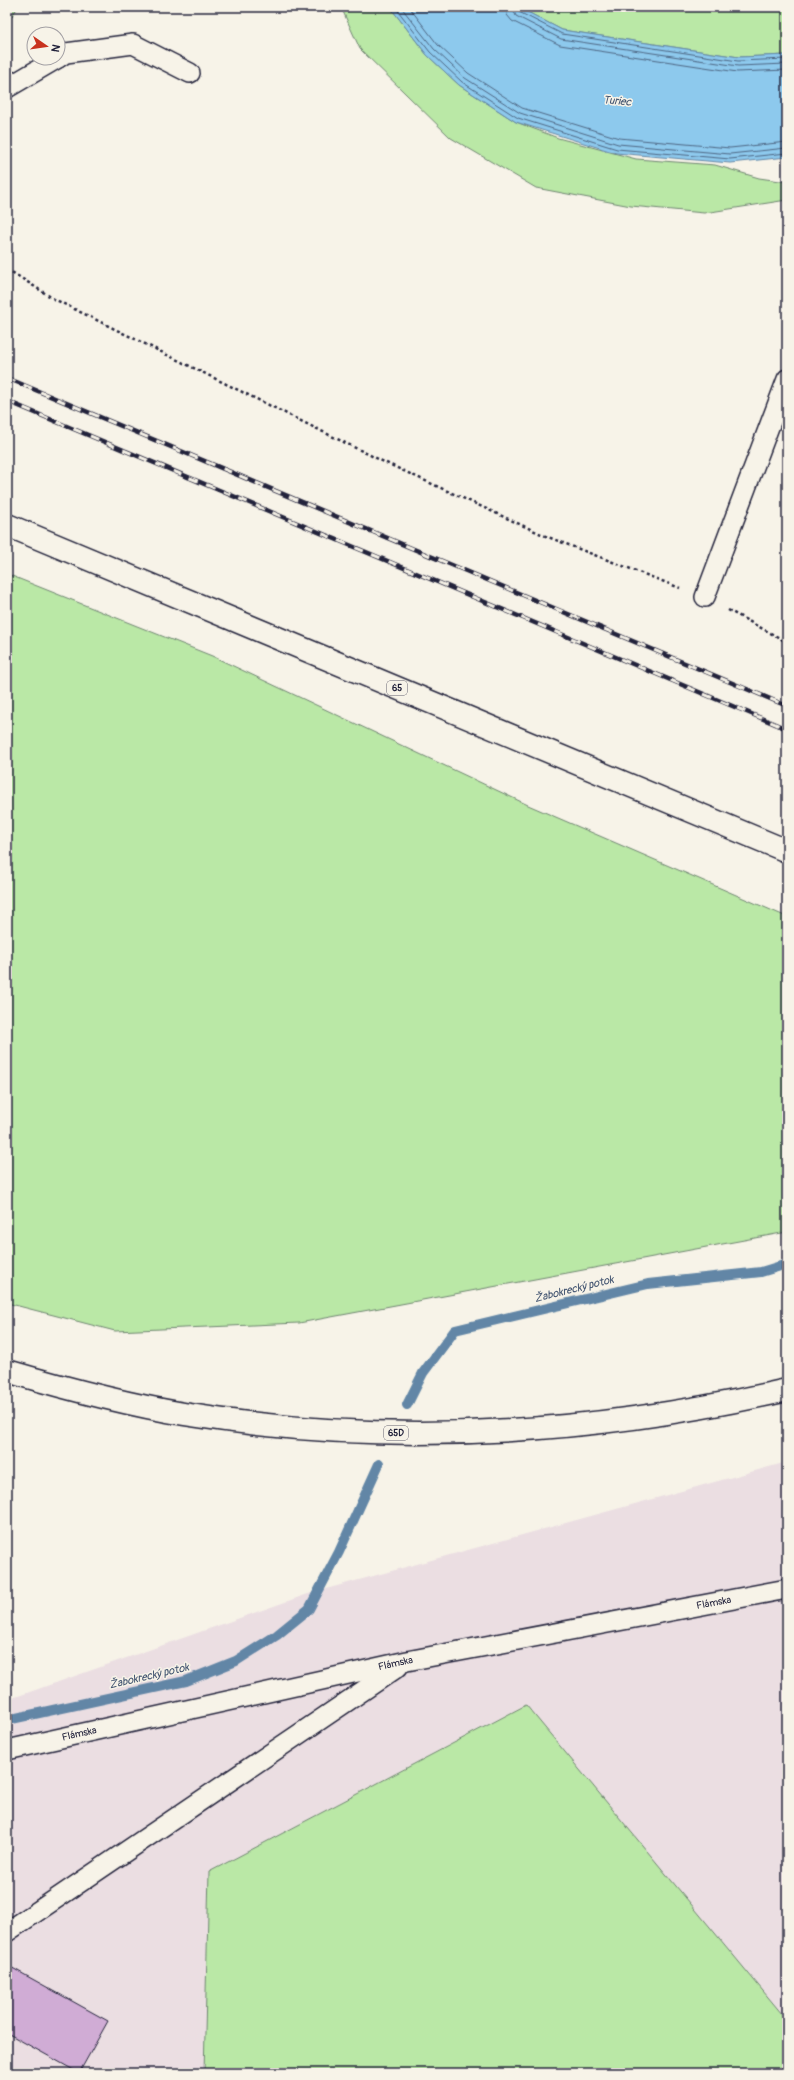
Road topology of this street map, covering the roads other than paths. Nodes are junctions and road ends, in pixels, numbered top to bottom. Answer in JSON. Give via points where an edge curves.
{"nodes":[{"id":1,"x":66,"y":53,"type":"edge"},
{"id":2,"x":44,"y":66,"type":"edge"},
{"id":3,"x":190,"y":73,"type":"dead end"},
{"id":4,"x":7,"y":88,"type":"edge"},
{"id":5,"x":787,"y":379,"type":"edge"},
{"id":6,"x":7,"y":525,"type":"edge"},
{"id":7,"x":705,"y":597,"type":"road end"},
{"id":8,"x":787,"y":851,"type":"edge"},
{"id":9,"x":7,"y":1371,"type":"edge"},
{"id":10,"x":787,"y":1390,"type":"edge"},
{"id":11,"x":787,"y":1589,"type":"edge"},
{"id":12,"x":407,"y":1661,"type":"junction"},
{"id":13,"x":7,"y":1750,"type":"edge"},
{"id":14,"x":7,"y":1932,"type":"edge"}],
"edges":[{"from":1,"to":3,"type":"lane","via":[[133,44]]},
{"from":2,"to":4,"type":"lane"},
{"from":5,"to":7,"type":"lane"},
{"from":6,"to":8,"type":"main road","number":"65"},
{"from":9,"to":10,"type":"main road","number":"65D","via":[[84,1392],[183,1414],[300,1428],[385,1433],[447,1434],[601,1423],[669,1414]]},
{"from":11,"to":12,"type":"lane","name":"Flámska"},
{"from":12,"to":13,"type":"lane","name":"Flámska"},
{"from":12,"to":14,"type":"lane"}]}
